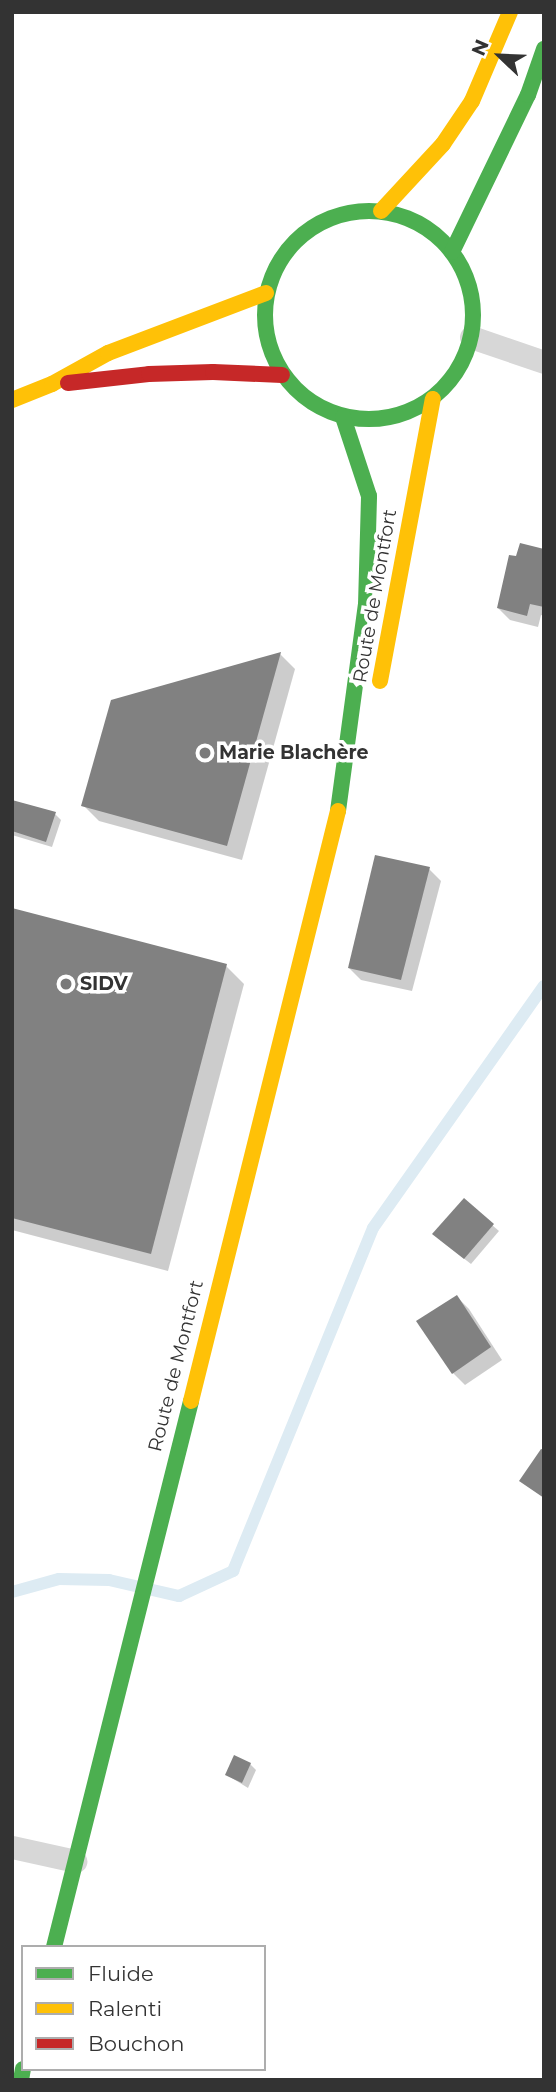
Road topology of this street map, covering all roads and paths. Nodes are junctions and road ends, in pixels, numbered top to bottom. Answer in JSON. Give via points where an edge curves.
{"nodes":[{"id":1,"x":510,"y":12,"type":"edge"},
{"id":2,"x":544,"y":49,"type":"edge"},
{"id":3,"x":381,"y":211,"type":"junction"},
{"id":4,"x":452,"y":252,"type":"junction"},
{"id":5,"x":266,"y":293,"type":"junction"},
{"id":6,"x":471,"y":337,"type":"junction"},
{"id":7,"x":544,"y":362,"type":"edge"},
{"id":8,"x":282,"y":375,"type":"junction"},
{"id":9,"x":52,"y":384,"type":"junction"},
{"id":10,"x":433,"y":399,"type":"junction"},
{"id":11,"x":12,"y":400,"type":"edge"},
{"id":12,"x":343,"y":417,"type":"junction"},
{"id":13,"x":378,"y":696,"type":"dead end"},
{"id":14,"x":366,"y":734,"type":"dead end"},
{"id":15,"x":342,"y":796,"type":"junction"},
{"id":16,"x":12,"y":1847,"type":"edge"},
{"id":17,"x":75,"y":1861,"type":"junction"},
{"id":18,"x":54,"y":1945,"type":"edge"}],
"edges":[{"from":1,"to":3,"type":"main road","via":[[472,101],[443,144]]},
{"from":2,"to":4,"type":"main road","via":[[528,95]]},
{"from":3,"to":4,"type":"main road","via":[[408,218],[432,232]]},
{"from":3,"to":5,"type":"main road","via":[[330,217],[308,229],[289,247]]},
{"from":4,"to":6,"type":"main road","via":[[467,278],[473,307]]},
{"from":5,"to":8,"type":"main road","via":[[264,321]]},
{"from":5,"to":9,"type":"main road","via":[[108,353]]},
{"from":6,"to":7,"type":"lane"},
{"from":6,"to":10,"type":"main road","via":[[450,381]]},
{"from":8,"to":9,"type":"main road","via":[[149,374]]},
{"from":8,"to":12,"type":"main road","via":[[309,401]]},
{"from":9,"to":11,"type":"main road"},
{"from":10,"to":12,"type":"main road","via":[[405,414],[374,420]]},
{"from":10,"to":13,"type":"main road","name":"Route de Montfort"},
{"from":12,"to":15,"type":"main road","name":"Route de Montfort","via":[[369,496],[366,605]]},
{"from":14,"to":15,"type":"main road","name":"Route de Montfort"},
{"from":15,"to":17,"type":"main road","name":"Route de Montfort"},
{"from":16,"to":17,"type":"lane"},
{"from":17,"to":18,"type":"main road","name":"Route de Montfort"}]}
